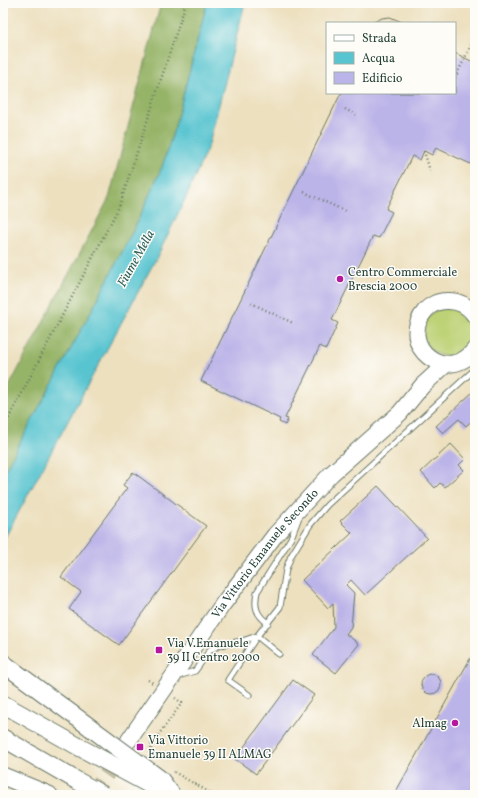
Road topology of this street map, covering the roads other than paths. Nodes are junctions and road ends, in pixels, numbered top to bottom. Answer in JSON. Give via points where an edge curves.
{"nodes":[{"id":1,"x":474,"y":313,"type":"edge"},
{"id":2,"x":475,"y":349,"type":"edge"},
{"id":3,"x":424,"y":353,"type":"junction"},
{"id":4,"x":446,"y":364,"type":"junction"},
{"id":5,"x":475,"y":369,"type":"edge"},
{"id":6,"x":422,"y":386,"type":"junction"},
{"id":7,"x":305,"y":501,"type":"junction"},
{"id":8,"x":268,"y":623,"type":"junction"},
{"id":9,"x":256,"y":636,"type":"junction"},
{"id":10,"x":279,"y":654,"type":"dead end"},
{"id":11,"x":3,"y":663,"type":"edge"},
{"id":12,"x":166,"y":684,"type":"junction"},
{"id":13,"x":249,"y":695,"type":"dead end"},
{"id":14,"x":3,"y":704,"type":"edge"},
{"id":15,"x":3,"y":738,"type":"edge"},
{"id":16,"x":130,"y":740,"type":"tunnel mouth"},
{"id":17,"x":3,"y":776,"type":"edge"},
{"id":18,"x":49,"y":795,"type":"edge"},
{"id":19,"x":103,"y":795,"type":"edge"},
{"id":20,"x":168,"y":795,"type":"edge"},
{"id":21,"x":172,"y":795,"type":"edge"}],
"edges":[{"from":1,"to":3,"type":"main road","via":[[461,303],[446,300],[427,308],[417,326],[418,342]]},
{"from":2,"to":4,"type":"main road","name":"Via Vittorio Emanuele Secondo","via":[[467,358],[457,363]]},
{"from":3,"to":4,"type":"main road","via":[[436,362]]},
{"from":3,"to":6,"type":"main road"},
{"from":4,"to":6,"type":"main road","name":"Via Vittorio Emanuele Secondo"},
{"from":5,"to":8,"type":"lane","name":"Via Vittorio Emanuele Secondo","via":[[327,505],[310,525],[286,569],[280,607]]},
{"from":6,"to":7,"type":"main road","name":"Via Vittorio Emanuele Secondo","via":[[400,413],[331,474]]},
{"from":7,"to":8,"type":"lane","via":[[291,538],[256,592],[256,611],[261,619]]},
{"from":7,"to":12,"type":"main road","name":"Via Vittorio Emanuele Secondo","via":[[275,535],[227,598]]},
{"from":8,"to":9,"type":"lane","name":"Via Vittorio Emanuele Secondo"},
{"from":9,"to":10,"type":"lane"},
{"from":9,"to":12,"type":"lane","via":[[210,650],[195,671]]},
{"from":9,"to":13,"type":"lane","name":"Via Vittorio Emanuele Secondo","via":[[228,680]]},
{"from":11,"to":21,"type":"highway","bridge":true,"via":[[160,779]]},
{"from":12,"to":16,"type":"main road","name":"Via Vittorio Emanuele Secondo"},
{"from":14,"to":20,"type":"highway","bridge":true},
{"from":15,"to":19,"type":"highway","bridge":true},
{"from":17,"to":18,"type":"highway"}]}
